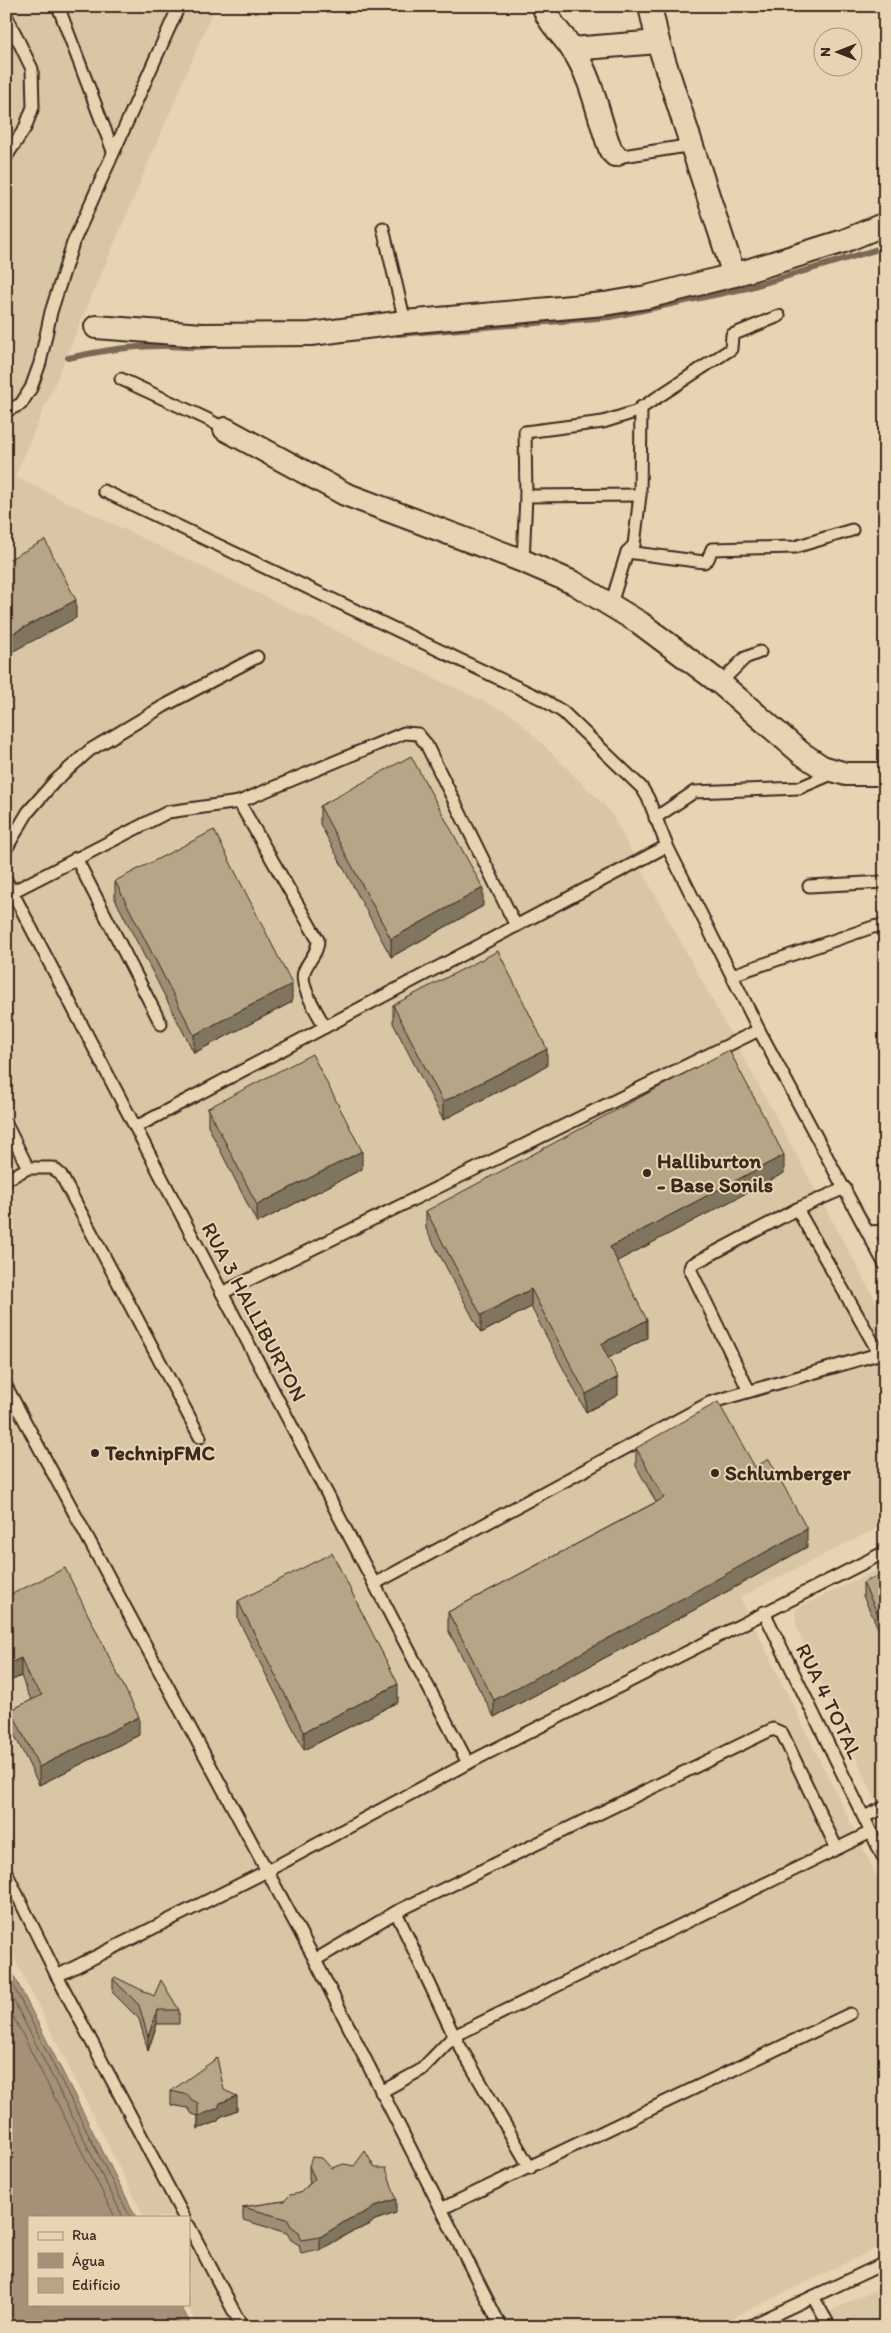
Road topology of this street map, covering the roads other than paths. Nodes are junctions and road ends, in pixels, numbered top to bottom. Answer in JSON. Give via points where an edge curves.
{"nodes":[{"id":1,"x":58,"y":6,"type":"edge"},
{"id":2,"x":180,"y":6,"type":"edge"},
{"id":3,"x":542,"y":6,"type":"edge"},
{"id":4,"x":650,"y":6,"type":"edge"},
{"id":5,"x":6,"y":15,"type":"edge"},
{"id":6,"x":9,"y":28,"type":"edge"},
{"id":7,"x":658,"y":42,"type":"junction"},
{"id":8,"x":572,"y":49,"type":"junction"},
{"id":9,"x":693,"y":145,"type":"junction"},
{"id":10,"x":113,"y":151,"type":"junction"},
{"id":11,"x":615,"y":155,"type":"joint"},
{"id":12,"x":6,"y":157,"type":"edge"},
{"id":13,"x":885,"y":224,"type":"edge"},
{"id":14,"x":383,"y":228,"type":"dead end"},
{"id":15,"x":734,"y":275,"type":"junction"},
{"id":16,"x":779,"y":316,"type":"dead end"},
{"id":17,"x":405,"y":322,"type":"junction"},
{"id":18,"x":96,"y":327,"type":"dead end"},
{"id":19,"x":121,"y":379,"type":"dead end"},
{"id":20,"x":641,"y":407,"type":"junction"},
{"id":21,"x":6,"y":411,"type":"edge"},
{"id":22,"x":225,"y":429,"type":"joint"},
{"id":23,"x":104,"y":491,"type":"dead end"},
{"id":24,"x":640,"y":495,"type":"junction"},
{"id":25,"x":526,"y":496,"type":"junction"},
{"id":26,"x":852,"y":530,"type":"dead end"},
{"id":27,"x":627,"y":552,"type":"junction"},
{"id":28,"x":523,"y":561,"type":"junction"},
{"id":29,"x":611,"y":604,"type":"junction"},
{"id":30,"x":760,"y":652,"type":"dead end"},
{"id":31,"x":257,"y":657,"type":"dead end"},
{"id":32,"x":720,"y":683,"type":"junction"},
{"id":33,"x":838,"y":771,"type":"junction"},
{"id":34,"x":885,"y":774,"type":"edge"},
{"id":35,"x":239,"y":802,"type":"junction"},
{"id":36,"x":655,"y":818,"type":"junction"},
{"id":37,"x":668,"y":846,"type":"junction"},
{"id":38,"x":6,"y":849,"type":"edge"},
{"id":39,"x":76,"y":858,"type":"junction"},
{"id":40,"x":6,"y":880,"type":"edge"},
{"id":41,"x":885,"y":882,"type":"edge"},
{"id":42,"x":809,"y":886,"type":"dead end"},
{"id":43,"x":10,"y":893,"type":"edge"},
{"id":44,"x":885,"y":925,"type":"edge"},
{"id":45,"x":516,"y":926,"type":"junction"},
{"id":46,"x":732,"y":975,"type":"junction"},
{"id":47,"x":161,"y":1024,"type":"dead end"},
{"id":48,"x":325,"y":1027,"type":"junction"},
{"id":49,"x":759,"y":1030,"type":"junction"},
{"id":50,"x":6,"y":1124,"type":"edge"},
{"id":51,"x":136,"y":1127,"type":"junction"},
{"id":52,"x":28,"y":1168,"type":"junction"},
{"id":53,"x":6,"y":1180,"type":"edge"},
{"id":54,"x":845,"y":1188,"type":"junction"},
{"id":55,"x":797,"y":1209,"type":"junction"},
{"id":56,"x":868,"y":1232,"type":"junction"},
{"id":57,"x":885,"y":1232,"type":"edge"},
{"id":58,"x":885,"y":1265,"type":"edge"},
{"id":59,"x":222,"y":1293,"type":"junction"},
{"id":60,"x":882,"y":1352,"type":"edge"},
{"id":61,"x":6,"y":1386,"type":"edge"},
{"id":62,"x":749,"y":1391,"type":"junction"},
{"id":63,"x":200,"y":1437,"type":"dead end"},
{"id":64,"x":885,"y":1552,"type":"edge"},
{"id":65,"x":374,"y":1584,"type":"junction"},
{"id":66,"x":764,"y":1612,"type":"junction"},
{"id":67,"x":468,"y":1763,"type":"junction"},
{"id":68,"x":885,"y":1807,"type":"edge"},
{"id":69,"x":864,"y":1817,"type":"junction"},
{"id":70,"x":871,"y":1832,"type":"junction"},
{"id":71,"x":836,"y":1847,"type":"junction"},
{"id":72,"x":885,"y":1861,"type":"edge"},
{"id":73,"x":6,"y":1872,"type":"edge"},
{"id":74,"x":267,"y":1872,"type":"junction"},
{"id":75,"x":396,"y":1912,"type":"junction"},
{"id":76,"x":315,"y":1960,"type":"junction"},
{"id":77,"x":57,"y":1976,"type":"junction"},
{"id":78,"x":850,"y":2014,"type":"dead end"},
{"id":79,"x":454,"y":2036,"type":"junction"},
{"id":80,"x":381,"y":2092,"type":"junction"},
{"id":81,"x":530,"y":2168,"type":"junction"},
{"id":82,"x":441,"y":2209,"type":"junction"},
{"id":83,"x":183,"y":2216,"type":"edge"},
{"id":84,"x":190,"y":2228,"type":"edge"},
{"id":85,"x":885,"y":2263,"type":"edge"},
{"id":86,"x":813,"y":2297,"type":"junction"},
{"id":87,"x":242,"y":2327,"type":"edge"},
{"id":88,"x":501,"y":2327,"type":"edge"},
{"id":89,"x":748,"y":2327,"type":"edge"},
{"id":90,"x":830,"y":2327,"type":"edge"}],
"edges":[{"from":1,"to":10,"type":"lane"},
{"from":2,"to":10,"type":"lane"},
{"from":3,"to":8,"type":"street","via":[[552,25]]},
{"from":4,"to":7,"type":"street"},
{"from":5,"to":6,"type":"lane"},
{"from":6,"to":12,"type":"lane","via":[[32,69],[33,107],[25,128]]},
{"from":7,"to":8,"type":"street"},
{"from":7,"to":9,"type":"street"},
{"from":8,"to":11,"type":"street","via":[[588,82],[606,140]]},
{"from":9,"to":11,"type":"lane"},
{"from":9,"to":15,"type":"street"},
{"from":10,"to":21,"type":"lane","via":[[73,243],[31,388],[21,404]]},
{"from":13,"to":15,"type":"street","via":[[844,241]]},
{"from":14,"to":17,"type":"lane"},
{"from":15,"to":17,"type":"street","via":[[604,304]]},
{"from":16,"to":20,"type":"lane","via":[[732,335],[732,349]]},
{"from":17,"to":18,"type":"street","via":[[312,334],[202,335]]},
{"from":19,"to":22,"type":"lane","via":[[208,418]]},
{"from":20,"to":24,"type":"lane"},
{"from":20,"to":25,"type":"lane","via":[[603,422],[524,432]]},
{"from":22,"to":28,"type":"street","via":[[345,494]]},
{"from":23,"to":36,"type":"lane","via":[[564,712],[642,788]]},
{"from":24,"to":25,"type":"lane"},
{"from":24,"to":27,"type":"lane","via":[[634,545]]},
{"from":25,"to":28,"type":"lane"},
{"from":26,"to":27,"type":"lane","via":[[795,547],[712,549],[704,562]]},
{"from":27,"to":29,"type":"lane"},
{"from":28,"to":29,"type":"street","via":[[574,583]]},
{"from":29,"to":32,"type":"street"},
{"from":30,"to":32,"type":"lane","via":[[745,658]]},
{"from":31,"to":38,"type":"lane","via":[[90,750],[49,787],[28,812]]},
{"from":32,"to":33,"type":"street","via":[[801,753],[822,767]]},
{"from":33,"to":34,"type":"street"},
{"from":33,"to":36,"type":"lane","via":[[799,788],[694,792]]},
{"from":35,"to":39,"type":"lane","via":[[168,812]]},
{"from":35,"to":45,"type":"lane","via":[[404,732],[418,734],[426,744]]},
{"from":35,"to":48,"type":"lane","via":[[318,940],[318,948],[303,974],[303,982]]},
{"from":36,"to":37,"type":"lane"},
{"from":37,"to":45,"type":"lane"},
{"from":37,"to":46,"type":"lane"},
{"from":39,"to":43,"type":"lane"},
{"from":39,"to":47,"type":"lane"},
{"from":40,"to":43,"type":"lane","name":"RUA 3 HALLIBURTON"},
{"from":41,"to":42,"type":"lane"},
{"from":43,"to":51,"type":"lane","name":"RUA 3 HALLIBURTON"},
{"from":44,"to":46,"type":"lane"},
{"from":45,"to":48,"type":"lane"},
{"from":46,"to":49,"type":"lane"},
{"from":48,"to":51,"type":"lane"},
{"from":49,"to":54,"type":"lane"},
{"from":49,"to":59,"type":"lane"},
{"from":50,"to":52,"type":"lane"},
{"from":51,"to":59,"type":"lane","name":"RUA 3 HALLIBURTON"},
{"from":52,"to":53,"type":"lane"},
{"from":52,"to":63,"type":"lane","via":[[53,1168],[61,1175]]},
{"from":54,"to":55,"type":"lane"},
{"from":54,"to":56,"type":"lane"},
{"from":55,"to":60,"type":"lane"},
{"from":55,"to":62,"type":"lane","via":[[691,1265],[690,1269]]},
{"from":56,"to":57,"type":"lane"},
{"from":56,"to":58,"type":"lane"},
{"from":59,"to":65,"type":"lane","name":"RUA 3 HALLIBURTON"},
{"from":60,"to":62,"type":"lane"},
{"from":61,"to":74,"type":"lane"},
{"from":62,"to":65,"type":"lane","via":[[709,1403]]},
{"from":64,"to":66,"type":"lane"},
{"from":65,"to":67,"type":"lane","name":"RUA 3 HALLIBURTON"},
{"from":66,"to":67,"type":"lane"},
{"from":66,"to":69,"type":"lane","name":"RUA 4 TOTAL"},
{"from":67,"to":74,"type":"lane"},
{"from":68,"to":69,"type":"lane"},
{"from":69,"to":70,"type":"lane","name":"RUA 4 TOTAL"},
{"from":70,"to":71,"type":"lane"},
{"from":70,"to":72,"type":"lane","name":"RUA 4 TOTAL"},
{"from":71,"to":75,"type":"lane","via":[[782,1733],[773,1729]]},
{"from":71,"to":79,"type":"lane"},
{"from":73,"to":77,"type":"lane"},
{"from":74,"to":76,"type":"lane"},
{"from":74,"to":77,"type":"lane"},
{"from":75,"to":76,"type":"lane"},
{"from":75,"to":79,"type":"lane"},
{"from":76,"to":80,"type":"lane"},
{"from":77,"to":83,"type":"lane"},
{"from":78,"to":81,"type":"lane"},
{"from":79,"to":80,"type":"lane","via":[[421,2070]]},
{"from":79,"to":81,"type":"lane"},
{"from":80,"to":82,"type":"lane"},
{"from":81,"to":82,"type":"lane"},
{"from":82,"to":88,"type":"lane"},
{"from":84,"to":87,"type":"lane"},
{"from":85,"to":86,"type":"lane"},
{"from":86,"to":89,"type":"lane"},
{"from":86,"to":90,"type":"lane"}]}
